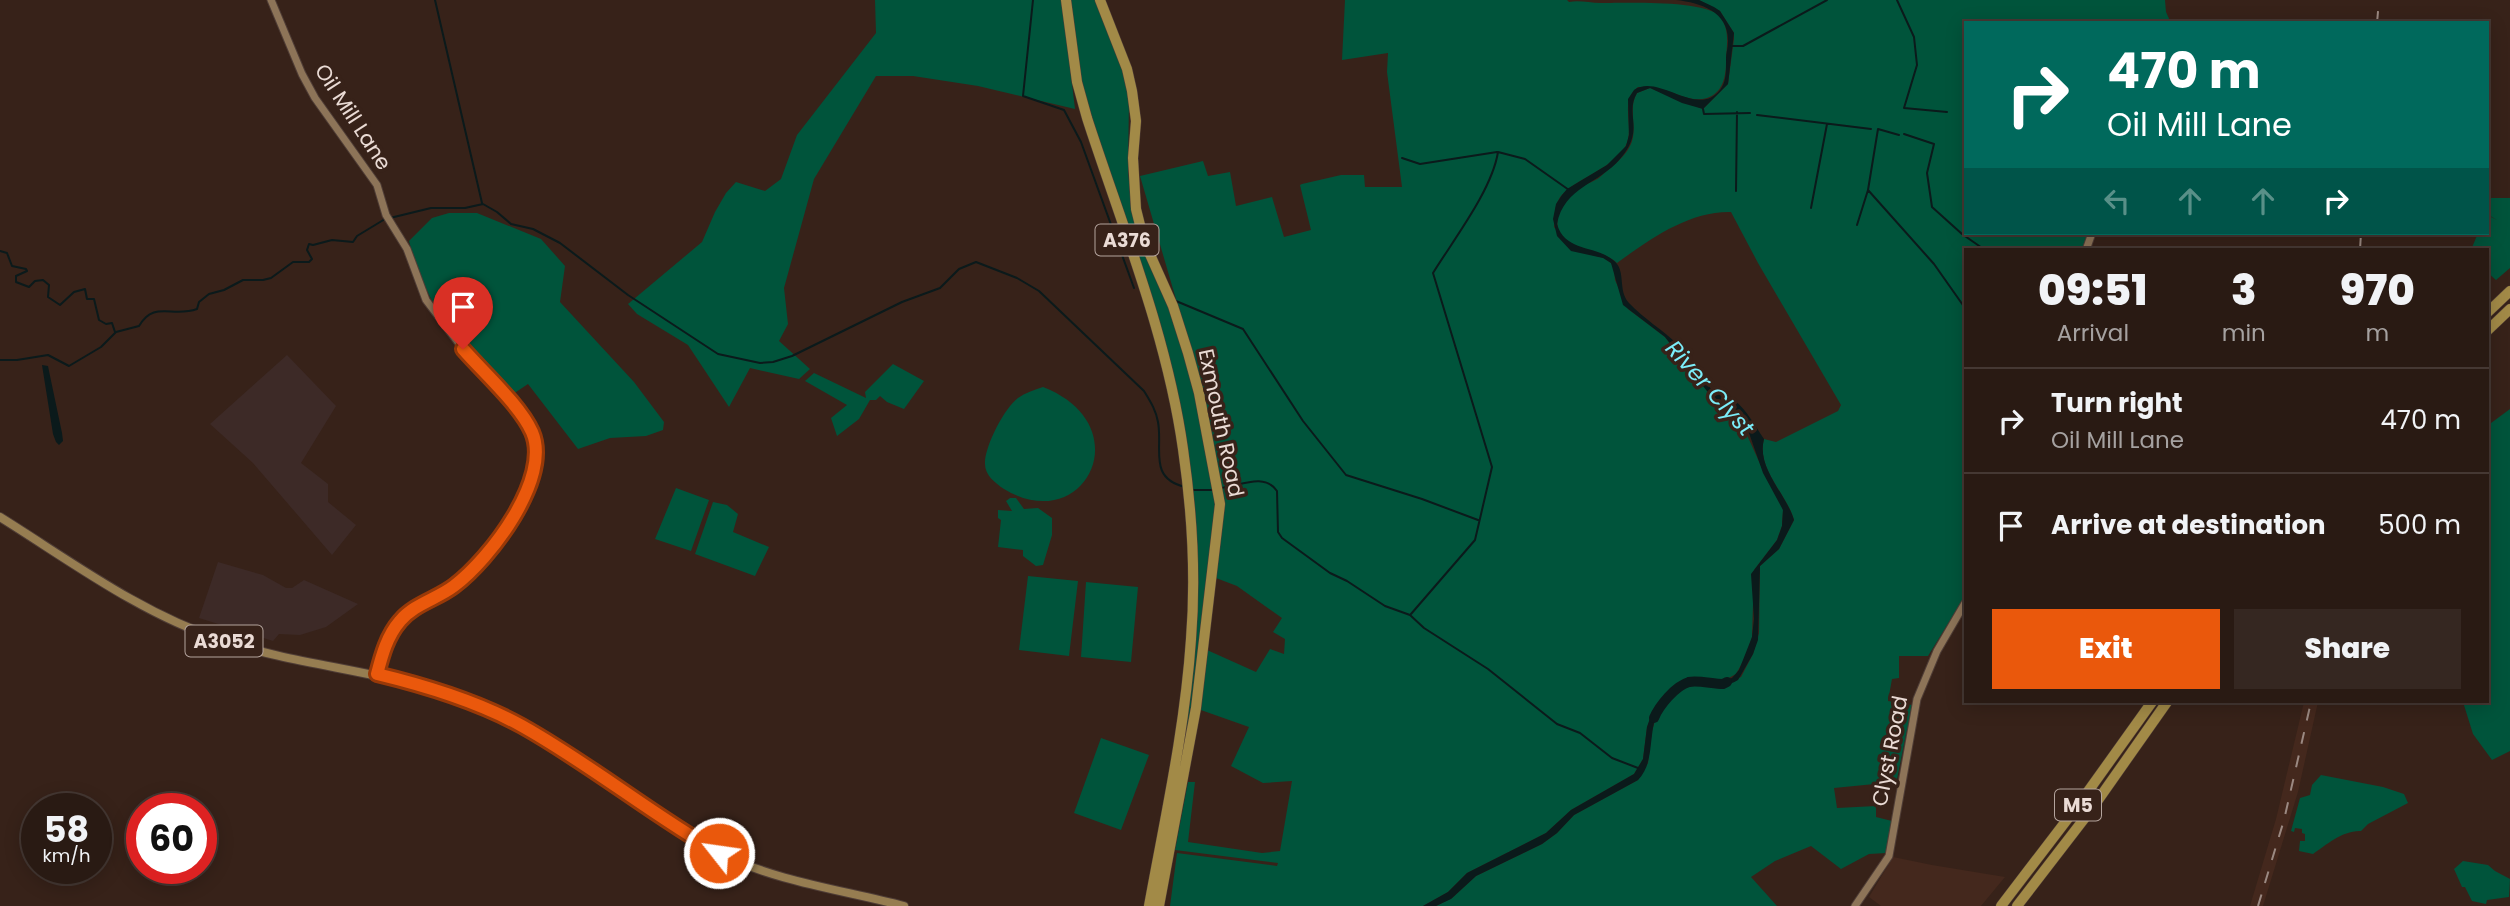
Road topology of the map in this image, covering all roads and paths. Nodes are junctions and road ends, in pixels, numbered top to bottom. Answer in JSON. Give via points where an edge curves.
{"nodes":[{"id":1,"x":271,"y":0,"type":"edge"},
{"id":2,"x":1066,"y":0,"type":"edge"},
{"id":3,"x":1100,"y":0,"type":"edge"},
{"id":4,"x":2510,"y":291,"type":"edge"},
{"id":5,"x":2510,"y":309,"type":"edge"},
{"id":6,"x":2489,"y":311,"type":"edge"},
{"id":7,"x":2489,"y":329,"type":"edge"},
{"id":8,"x":0,"y":517,"type":"edge"},
{"id":9,"x":1964,"y":605,"type":"edge"},
{"id":10,"x":377,"y":674,"type":"junction"},
{"id":11,"x":2151,"y":703,"type":"edge"},
{"id":12,"x":2166,"y":703,"type":"edge"},
{"id":13,"x":904,"y":906,"type":"edge"},
{"id":14,"x":1149,"y":906,"type":"edge"},
{"id":15,"x":1159,"y":906,"type":"edge"},
{"id":16,"x":1855,"y":906,"type":"edge"},
{"id":17,"x":2001,"y":906,"type":"edge"},
{"id":18,"x":2017,"y":906,"type":"edge"}],
"edges":[{"from":1,"to":10,"type":"street","name":"Oil Mill Lane","via":[[320,106],[370,173],[432,311],[522,415],[537,450],[529,483],[501,536],[463,579],[402,618],[388,638]]},
{"from":2,"to":14,"type":"highway","name":"Exmouth Road","number":"A376","via":[[1080,94],[1163,355],[1189,495],[1193,560],[1189,662]]},
{"from":3,"to":15,"type":"highway","name":"Exmouth Road","number":"A376","via":[[1132,91],[1136,209],[1144,242],[1173,306],[1199,393],[1220,504],[1196,708]]},
{"from":4,"to":6,"type":"highway"},
{"from":5,"to":7,"type":"highway"},
{"from":8,"to":10,"type":"main road","number":"A3052","via":[[94,579],[169,620],[236,645]]},
{"from":9,"to":16,"type":"street","name":"Clyst Road","via":[[1937,651],[1917,699],[1889,856]]},
{"from":10,"to":13,"type":"main road","number":"A3052","via":[[450,694],[521,725],[681,832],[739,863]]},
{"from":11,"to":17,"type":"highway","number":"M5"},
{"from":12,"to":18,"type":"highway","number":"M5"}]}
